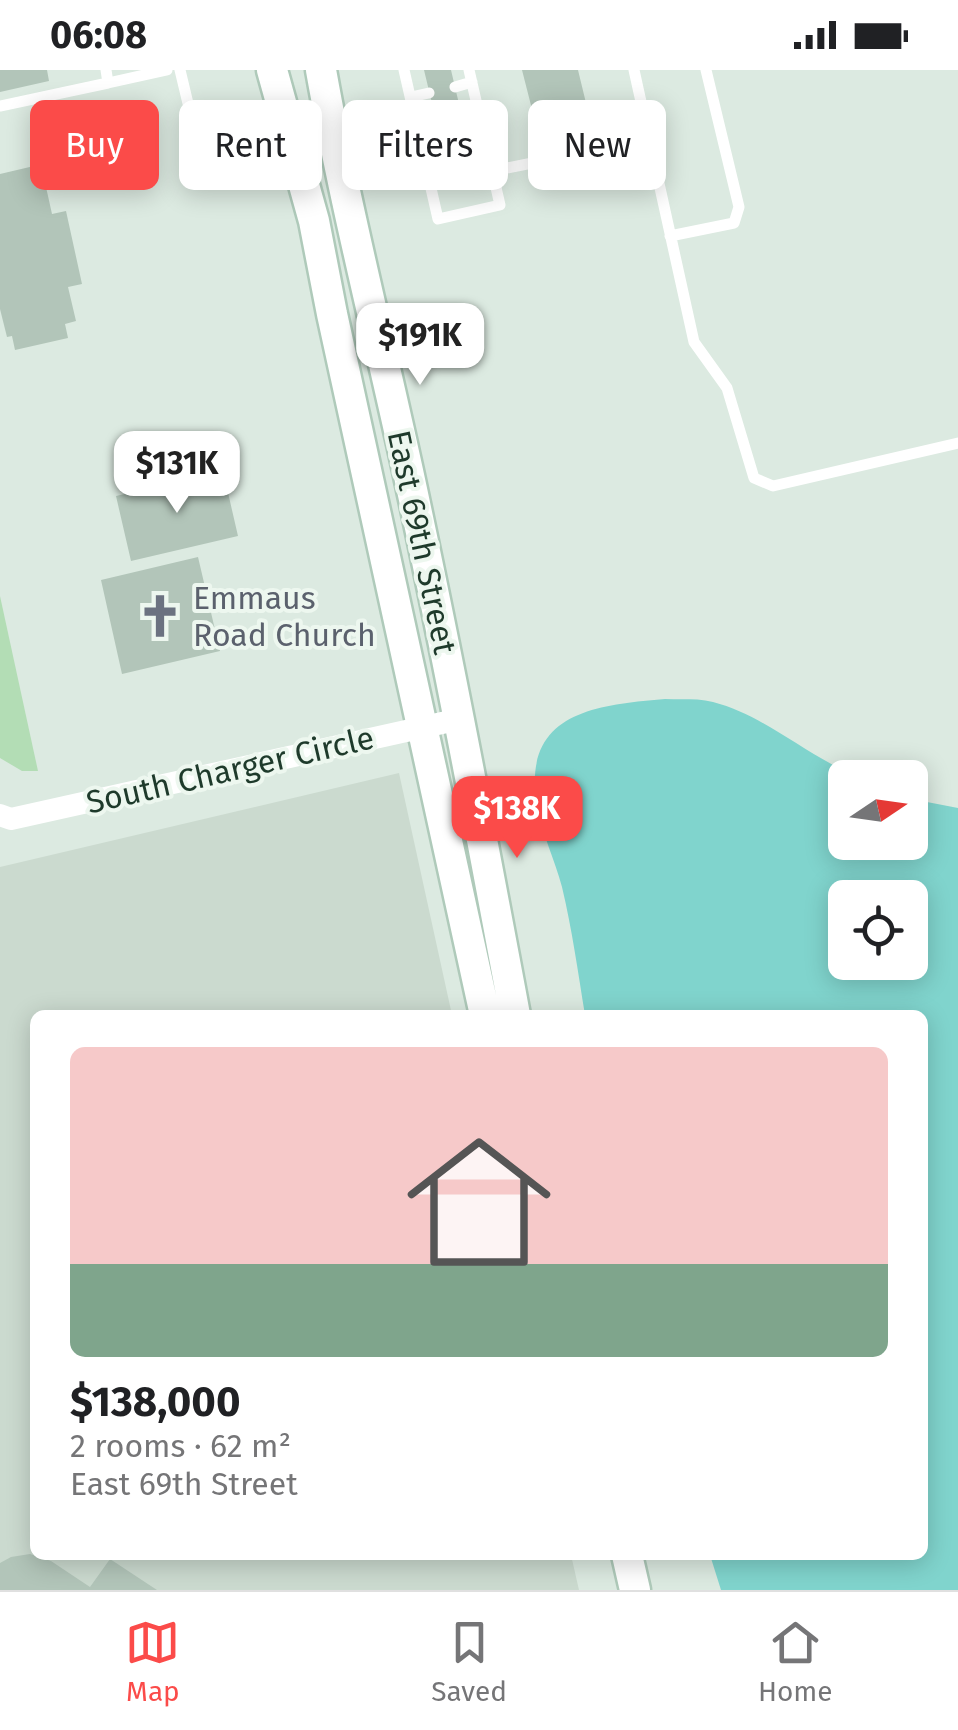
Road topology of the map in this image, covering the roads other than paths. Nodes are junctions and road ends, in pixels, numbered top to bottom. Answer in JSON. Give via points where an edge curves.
{"nodes":[{"id":1,"x":167,"y":70,"type":"edge"},
{"id":2,"x":180,"y":70,"type":"edge"},
{"id":3,"x":272,"y":70,"type":"edge"},
{"id":4,"x":321,"y":70,"type":"edge"},
{"id":5,"x":404,"y":70,"type":"edge"},
{"id":6,"x":634,"y":70,"type":"edge"},
{"id":7,"x":706,"y":70,"type":"edge"},
{"id":8,"x":107,"y":76,"type":"edge"},
{"id":9,"x":471,"y":76,"type":"edge"},
{"id":10,"x":455,"y":87,"type":"dead end"},
{"id":11,"x":429,"y":93,"type":"dead end"},
{"id":12,"x":411,"y":97,"type":"junction"},
{"id":13,"x":187,"y":100,"type":"edge"},
{"id":14,"x":412,"y":100,"type":"edge"},
{"id":15,"x":0,"y":106,"type":"edge"},
{"id":16,"x":432,"y":190,"type":"edge"},
{"id":17,"x":496,"y":190,"type":"edge"},
{"id":18,"x":670,"y":236,"type":"junction"},
{"id":19,"x":958,"y":443,"type":"edge"},
{"id":20,"x":460,"y":719,"type":"junction"},
{"id":21,"x":423,"y":727,"type":"junction"},
{"id":22,"x":0,"y":816,"type":"edge"},
{"id":23,"x":484,"y":1010,"type":"edge"},
{"id":24,"x":515,"y":1010,"type":"edge"},
{"id":25,"x":628,"y":1560,"type":"edge"},
{"id":26,"x":635,"y":1590,"type":"edge"}],
"edges":[{"from":1,"to":8,"type":"lane"},
{"from":2,"to":13,"type":"lane"},
{"from":3,"to":21,"type":"main road","name":"East 69th Street","via":[[314,221]]},
{"from":4,"to":20,"type":"main road","name":"East 69th Street"},
{"from":5,"to":12,"type":"lane"},
{"from":6,"to":18,"type":"lane"},
{"from":7,"to":18,"type":"lane","via":[[739,207],[734,223]]},
{"from":8,"to":15,"type":"lane"},
{"from":9,"to":10,"type":"lane"},
{"from":11,"to":12,"type":"lane"},
{"from":12,"to":14,"type":"lane"},
{"from":16,"to":17,"type":"lane","via":[[438,219],[500,205]]},
{"from":18,"to":19,"type":"lane","via":[[694,342],[727,388],[754,478],[773,486]]},
{"from":20,"to":21,"type":"street","name":"South Charger Circle"},
{"from":20,"to":24,"type":"main road","name":"East 69th Street"},
{"from":21,"to":22,"type":"street","name":"South Charger Circle","via":[[11,819]]},
{"from":21,"to":23,"type":"main road","name":"East 69th Street"},
{"from":25,"to":26,"type":"main road"}]}
